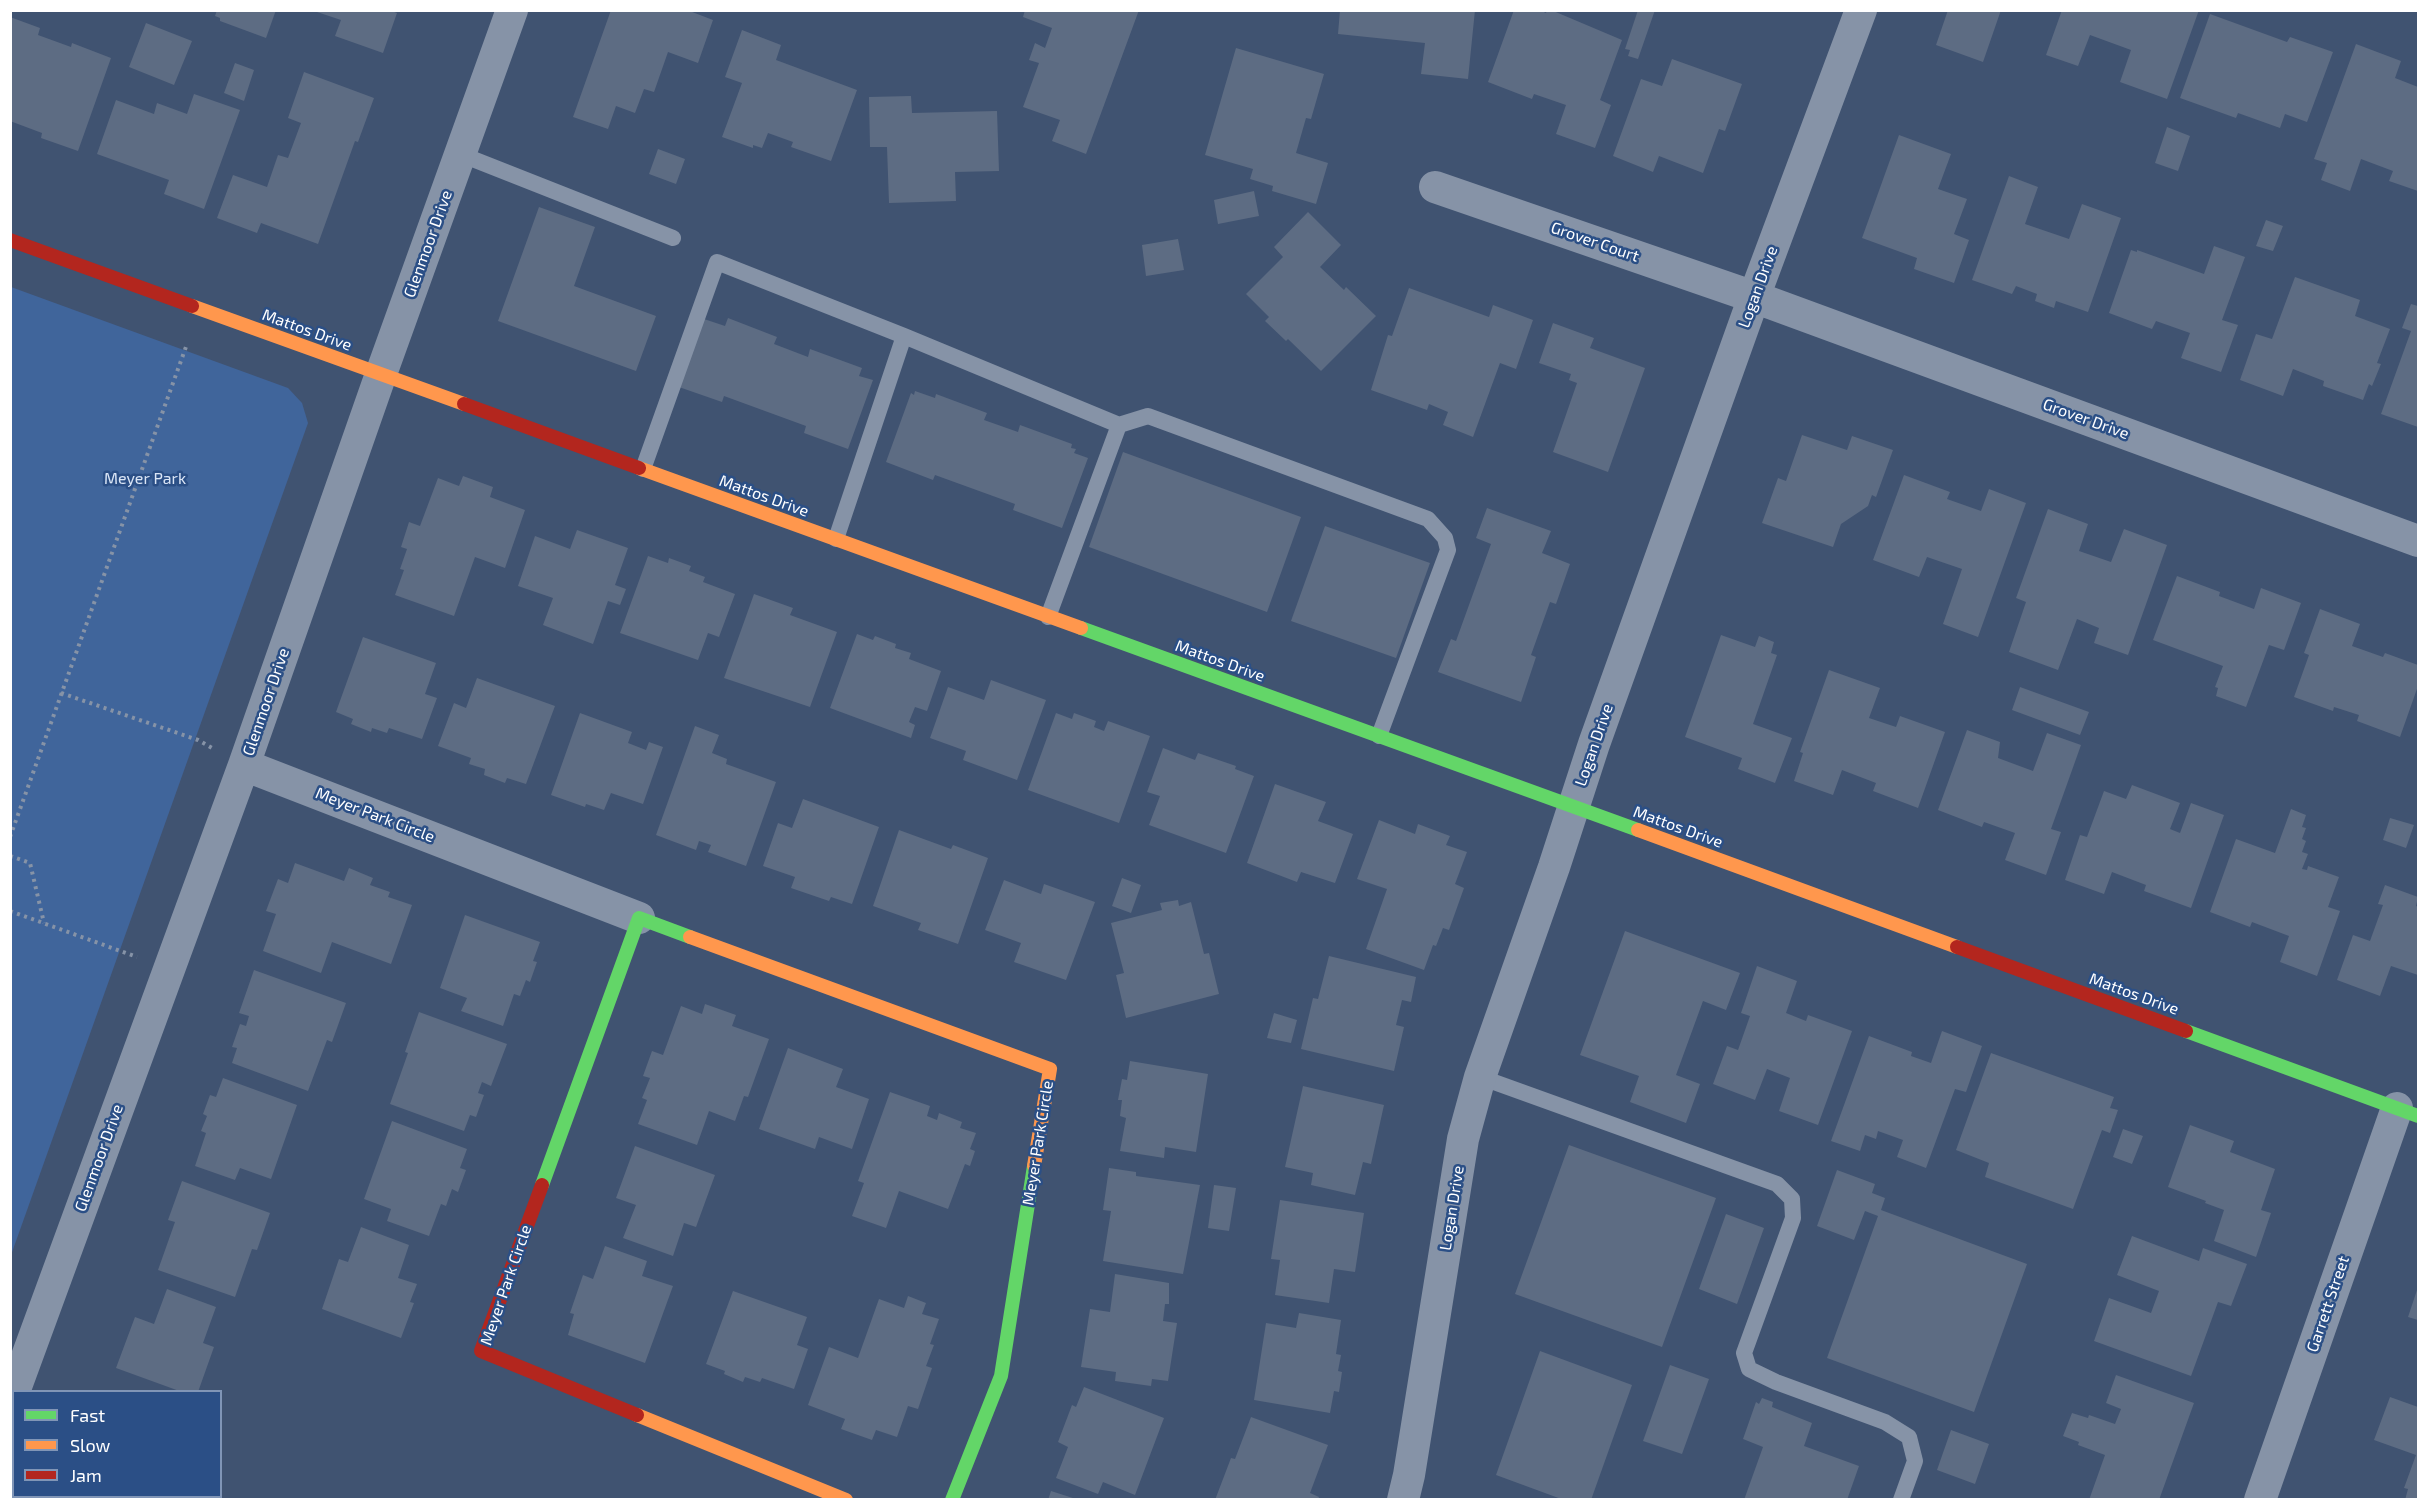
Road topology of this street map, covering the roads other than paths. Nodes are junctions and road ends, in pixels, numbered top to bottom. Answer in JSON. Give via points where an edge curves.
{"nodes":[{"id":1,"x":512,"y":10,"type":"edge"},
{"id":2,"x":1861,"y":10,"type":"edge"},
{"id":3,"x":460,"y":154,"type":"junction"},
{"id":4,"x":1435,"y":187,"type":"dead end"},
{"id":5,"x":673,"y":238,"type":"dead end"},
{"id":6,"x":10,"y":240,"type":"edge"},
{"id":7,"x":1754,"y":297,"type":"junction"},
{"id":8,"x":904,"y":336,"type":"junction"},
{"id":9,"x":381,"y":374,"type":"junction"},
{"id":10,"x":1119,"y":425,"type":"junction"},
{"id":11,"x":643,"y":470,"type":"junction"},
{"id":12,"x":836,"y":539,"type":"junction"},
{"id":13,"x":2418,"y":541,"type":"edge"},
{"id":14,"x":1048,"y":617,"type":"junction"},
{"id":15,"x":1379,"y":736,"type":"junction"},
{"id":16,"x":244,"y":765,"type":"junction"},
{"id":17,"x":1574,"y":806,"type":"junction"},
{"id":18,"x":639,"y":918,"type":"junction"},
{"id":19,"x":1480,"y":1077,"type":"junction"},
{"id":20,"x":2408,"y":1112,"type":"edge"},
{"id":21,"x":15,"y":1390,"type":"edge"},
{"id":22,"x":846,"y":1500,"type":"edge"},
{"id":23,"x":952,"y":1500,"type":"edge"},
{"id":24,"x":1403,"y":1500,"type":"edge"},
{"id":25,"x":1901,"y":1500,"type":"edge"},
{"id":26,"x":2260,"y":1500,"type":"edge"}],
"edges":[{"from":1,"to":3,"type":"street","name":"Glenmoor Drive"},
{"from":2,"to":7,"type":"street","name":"Logan Drive"},
{"from":3,"to":5,"type":"lane"},
{"from":3,"to":9,"type":"street","name":"Glenmoor Drive"},
{"from":4,"to":7,"type":"street","name":"Grover Court"},
{"from":6,"to":9,"type":"street","name":"Mattos Drive"},
{"from":7,"to":13,"type":"street","name":"Grover Drive"},
{"from":7,"to":17,"type":"street","name":"Logan Drive"},
{"from":8,"to":10,"type":"lane"},
{"from":8,"to":11,"type":"lane","via":[[717,262]]},
{"from":8,"to":12,"type":"lane"},
{"from":9,"to":11,"type":"street","name":"Mattos Drive"},
{"from":9,"to":16,"type":"street","name":"Glenmoor Drive"},
{"from":10,"to":14,"type":"lane"},
{"from":10,"to":15,"type":"lane","via":[[1148,416],[1428,519],[1445,538],[1448,550]]},
{"from":11,"to":12,"type":"street","name":"Mattos Drive"},
{"from":12,"to":14,"type":"street","name":"Mattos Drive"},
{"from":14,"to":15,"type":"street","name":"Mattos Drive"},
{"from":15,"to":17,"type":"street","name":"Mattos Drive"},
{"from":16,"to":18,"type":"street","name":"Meyer Park Circle"},
{"from":16,"to":21,"type":"street","name":"Glenmoor Drive"},
{"from":17,"to":19,"type":"street","name":"Logan Drive"},
{"from":17,"to":20,"type":"street","name":"Mattos Drive"},
{"from":18,"to":22,"type":"street","name":"Meyer Park Circle","via":[[481,1351]]},
{"from":18,"to":23,"type":"street","name":"Meyer Park Circle","via":[[1050,1069],[1001,1376]]},
{"from":19,"to":24,"type":"street","name":"Logan Drive","via":[[1463,1139]]},
{"from":19,"to":25,"type":"lane","via":[[1777,1184],[1792,1199],[1793,1218],[1744,1353],[1749,1369],[1885,1422],[1909,1437],[1915,1461]]},
{"from":20,"to":26,"type":"street","name":"Garrett Street"}]}
